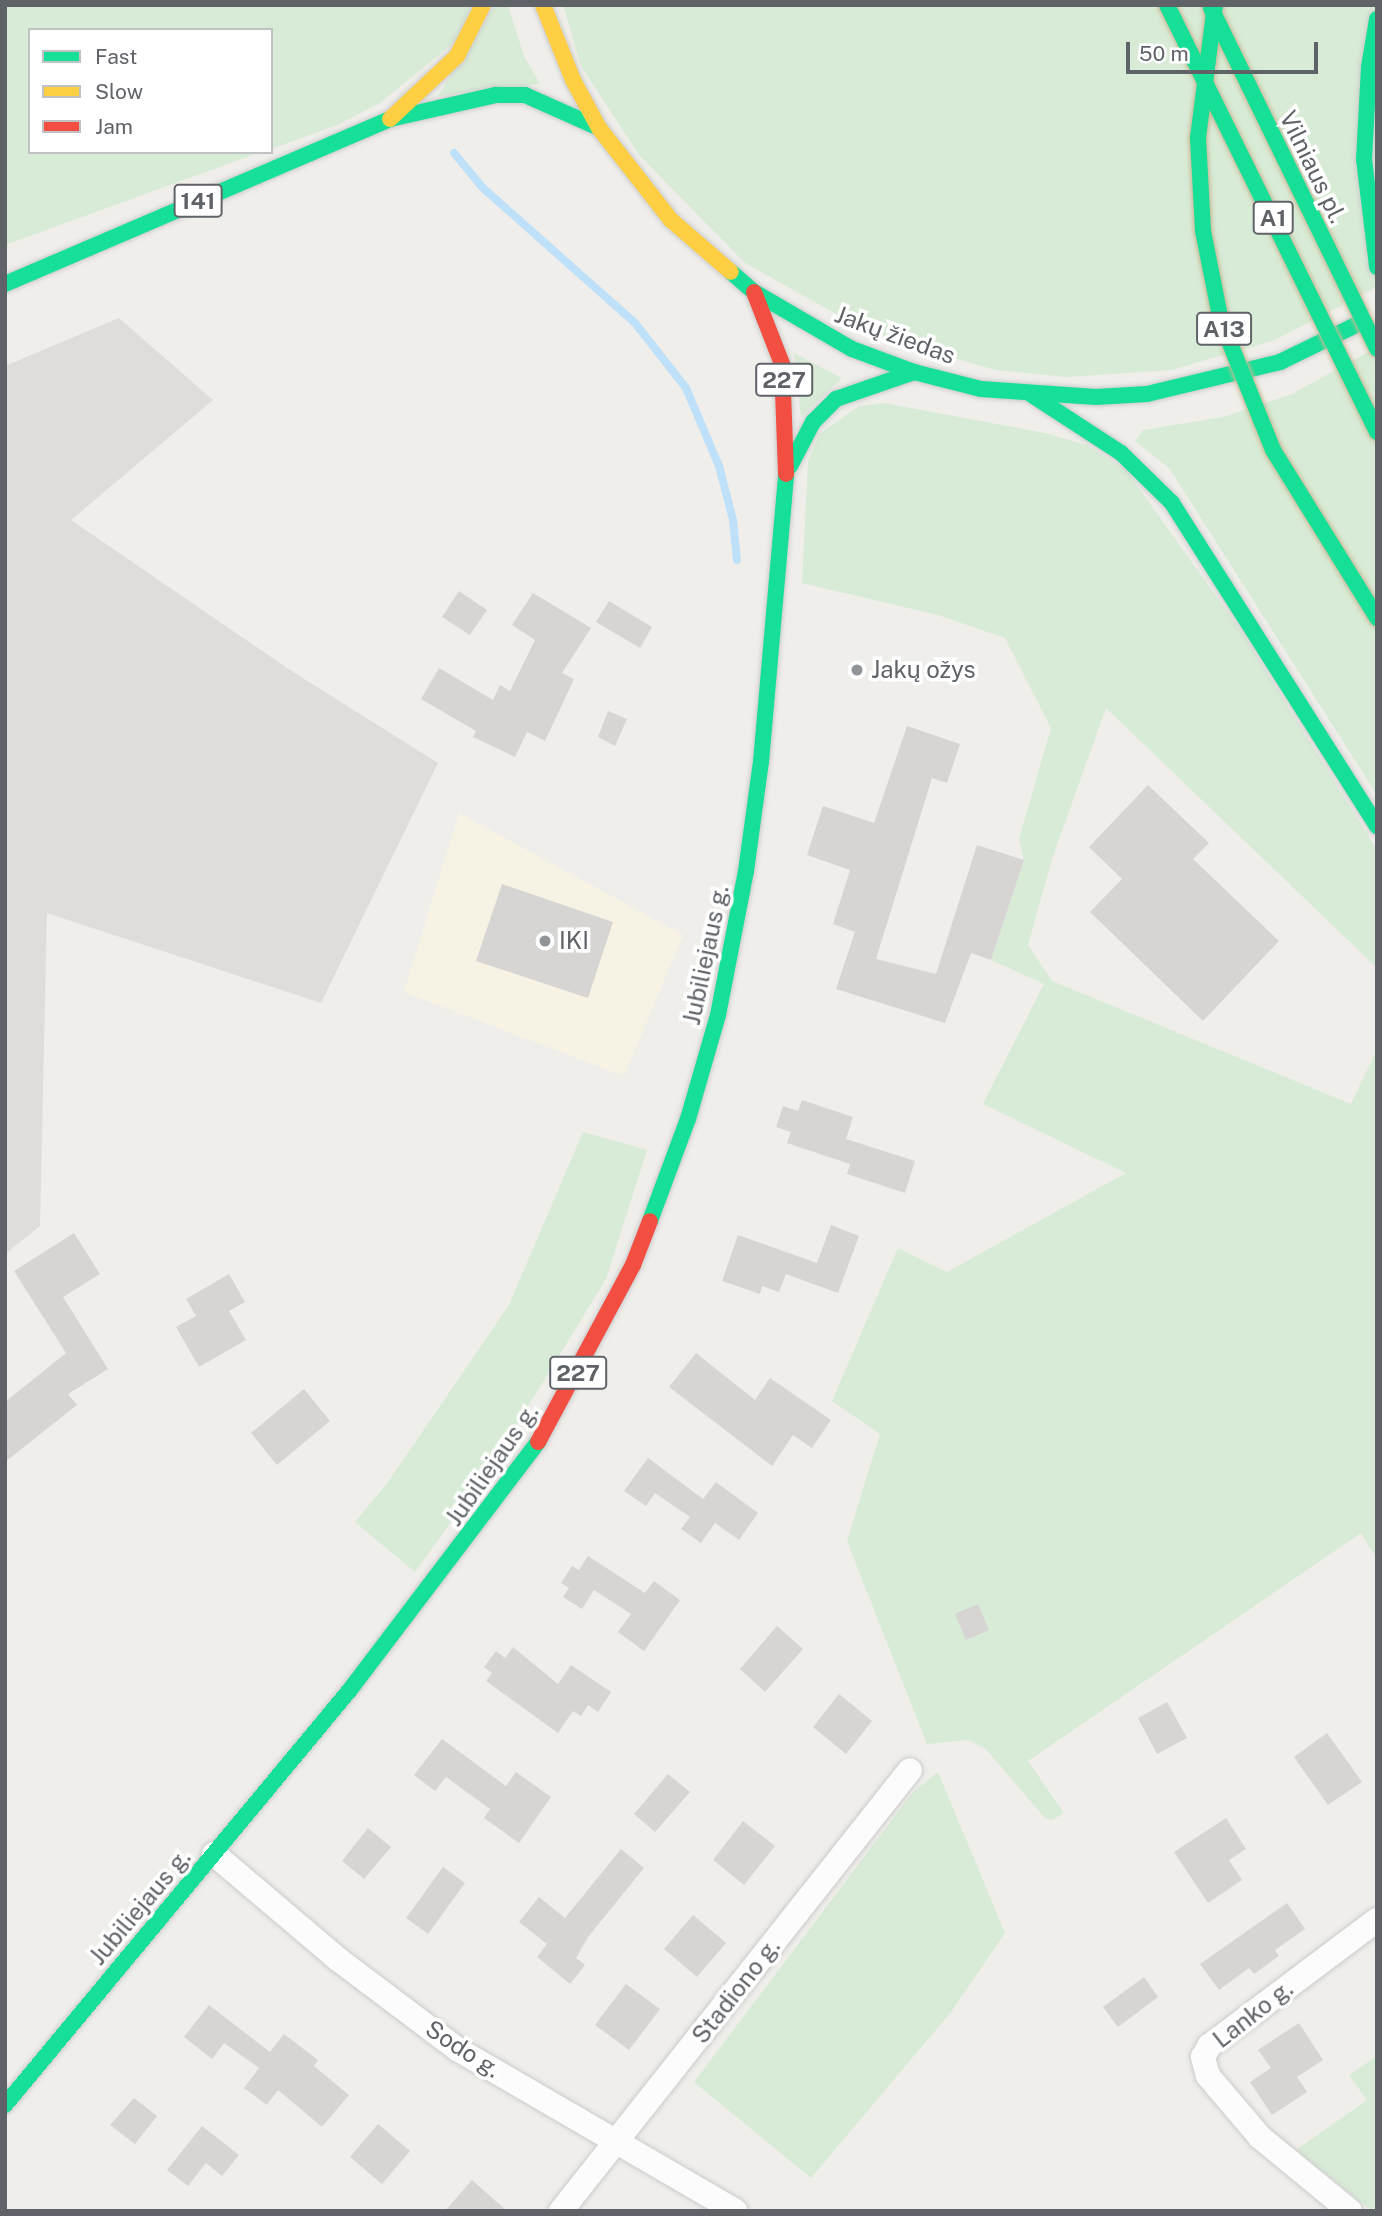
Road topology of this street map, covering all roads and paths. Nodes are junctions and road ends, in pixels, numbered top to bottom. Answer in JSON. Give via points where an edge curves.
{"nodes":[{"id":1,"x":483,"y":5,"type":"edge"},
{"id":2,"x":543,"y":5,"type":"edge"},
{"id":3,"x":1167,"y":5,"type":"edge"},
{"id":4,"x":1209,"y":5,"type":"edge"},
{"id":5,"x":1215,"y":5,"type":"edge"},
{"id":6,"x":1377,"y":19,"type":"edge"},
{"id":7,"x":390,"y":119,"type":"junction"},
{"id":8,"x":599,"y":128,"type":"junction"},
{"id":9,"x":1377,"y":267,"type":"edge"},
{"id":10,"x":5,"y":284,"type":"edge"},
{"id":11,"x":754,"y":292,"type":"junction"},
{"id":12,"x":1377,"y":314,"type":"edge"},
{"id":13,"x":1377,"y":349,"type":"edge"},
{"id":14,"x":914,"y":372,"type":"junction"},
{"id":15,"x":1032,"y":395,"type":"junction"},
{"id":16,"x":1377,"y":432,"type":"edge"},
{"id":17,"x":786,"y":474,"type":"junction"},
{"id":18,"x":1377,"y":618,"type":"edge"},
{"id":19,"x":1377,"y":826,"type":"edge"},
{"id":20,"x":910,"y":1770,"type":"dead end"},
{"id":21,"x":214,"y":1854,"type":"junction"},
{"id":22,"x":1377,"y":1920,"type":"edge"},
{"id":23,"x":5,"y":2105,"type":"edge"},
{"id":24,"x":618,"y":2143,"type":"junction"},
{"id":25,"x":561,"y":2211,"type":"edge"},
{"id":26,"x":735,"y":2211,"type":"edge"},
{"id":27,"x":1350,"y":2211,"type":"edge"}],
"edges":[{"from":1,"to":7,"type":"main road","number":"141","via":[[457,56]]},
{"from":2,"to":8,"type":"main road","name":"Jakų žiedas","via":[[573,80]]},
{"from":3,"to":16,"type":"main road","number":"A1","bridge":true},
{"from":4,"to":13,"type":"main road","name":"Vilniaus pl.","number":"A1","bridge":true},
{"from":5,"to":18,"type":"main road","number":"A13","bridge":true,"via":[[1198,138],[1203,231],[1221,321],[1273,450]]},
{"from":6,"to":9,"type":"main road","via":[[1368,67],[1364,159]]},
{"from":7,"to":8,"type":"main road","number":"141","via":[[496,95],[525,95]]},
{"from":7,"to":10,"type":"main road","number":"141"},
{"from":8,"to":11,"type":"main road","name":"Jakų žiedas","via":[[671,220]]},
{"from":11,"to":14,"type":"main road","name":"Jakų žiedas","via":[[852,349]]},
{"from":11,"to":17,"type":"main road","number":"227","via":[[782,364]]},
{"from":12,"to":15,"type":"main road","name":"Jakų žiedas","via":[[1280,362],[1195,386],[1096,397]]},
{"from":14,"to":15,"type":"main road","name":"Jakų žiedas"},
{"from":14,"to":17,"type":"main road","number":"227","via":[[836,399],[813,422]]},
{"from":15,"to":19,"type":"main road","via":[[1121,453],[1172,503]]},
{"from":17,"to":21,"type":"main road","name":"Jubiliejaus g.","number":"227","via":[[761,762],[730,957],[688,1119],[633,1265],[558,1411],[506,1489],[398,1630]]},
{"from":20,"to":24,"type":"street","name":"Stadiono g."},
{"from":21,"to":23,"type":"main road","name":"Jubiliejaus g.","number":"227"},
{"from":21,"to":24,"type":"street","name":"Sodo g.","via":[[339,1960],[457,2049]]},
{"from":22,"to":27,"type":"street","name":"Lanko g.","via":[[1209,2046],[1203,2057],[1208,2076],[1260,2137]]},
{"from":24,"to":25,"type":"street","name":"Stadiono g."},
{"from":24,"to":26,"type":"street","name":"Sodo g."}]}
